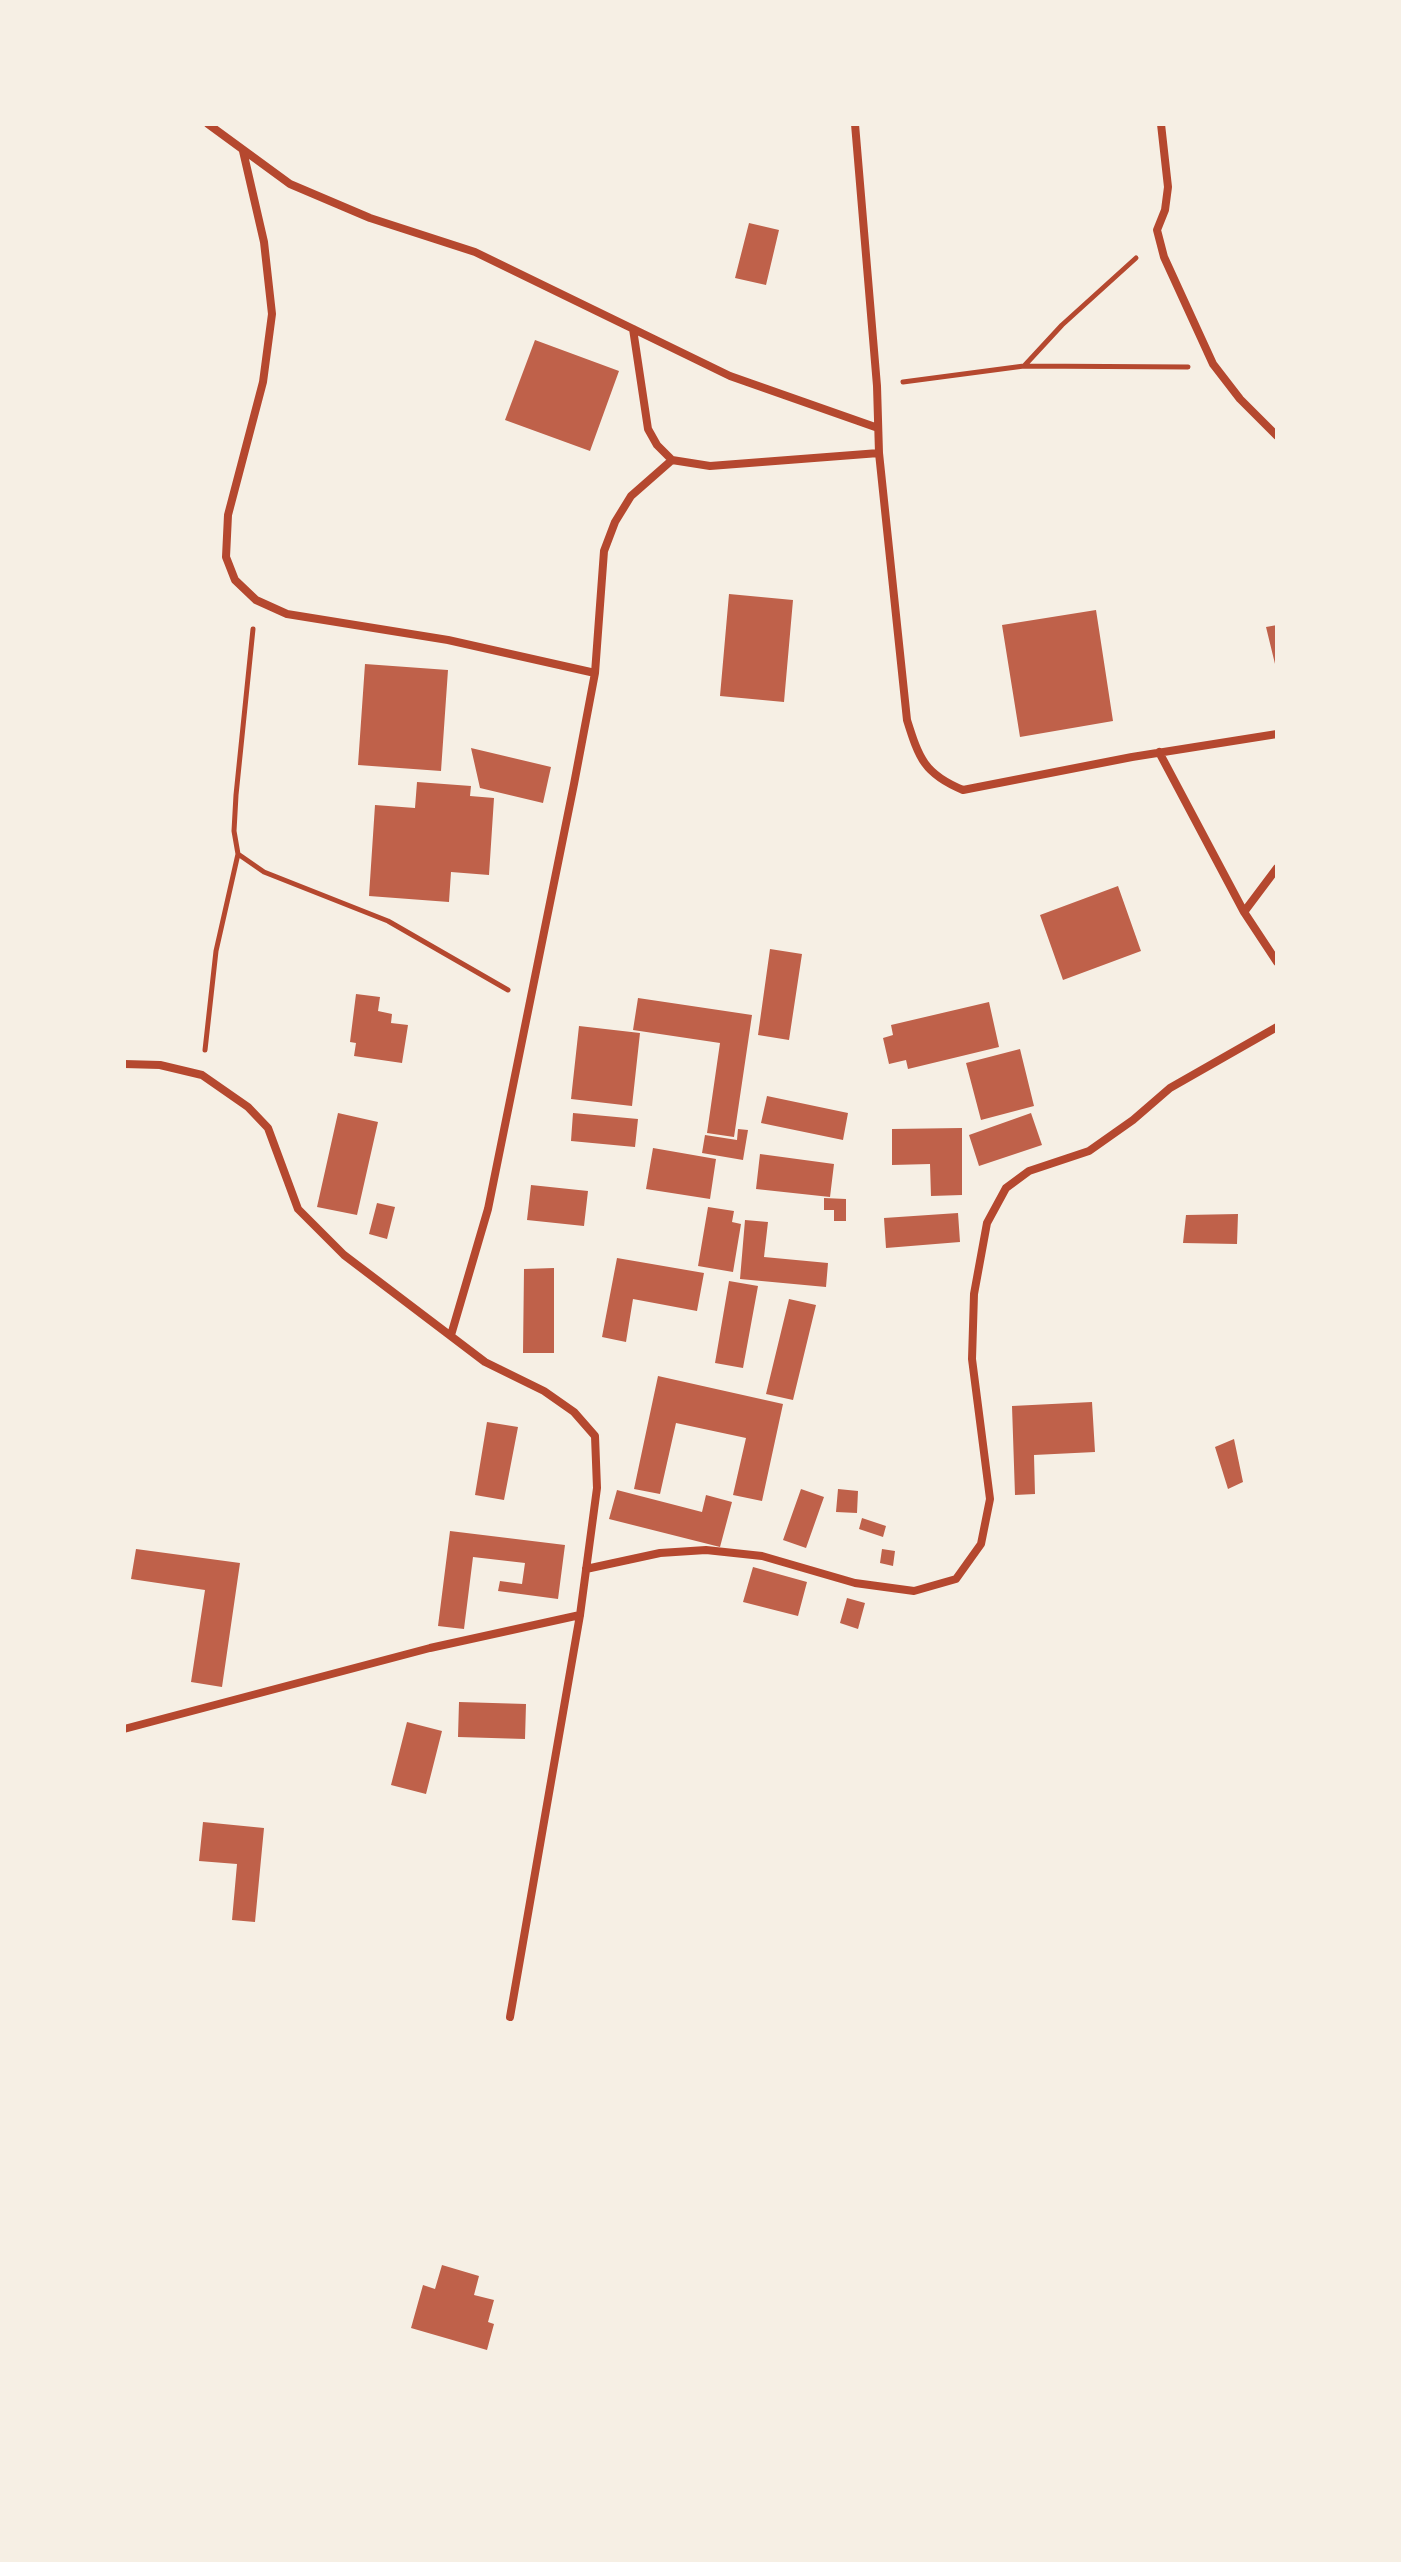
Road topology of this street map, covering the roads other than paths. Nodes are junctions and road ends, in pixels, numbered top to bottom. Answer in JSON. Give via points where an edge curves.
{"nodes":[{"id":1,"x":208,"y":124,"type":"edge"},
{"id":2,"x":855,"y":124,"type":"edge"},
{"id":3,"x":1161,"y":124,"type":"edge"},
{"id":4,"x":243,"y":151,"type":"junction"},
{"id":5,"x":633,"y":329,"type":"junction"},
{"id":6,"x":878,"y":428,"type":"junction"},
{"id":7,"x":1277,"y":436,"type":"edge"},
{"id":8,"x":879,"y":453,"type":"junction"},
{"id":9,"x":672,"y":460,"type":"junction"},
{"id":10,"x":595,"y":673,"type":"junction"},
{"id":11,"x":1277,"y":734,"type":"edge"},
{"id":12,"x":1159,"y":752,"type":"junction"},
{"id":13,"x":1277,"y":868,"type":"edge"},
{"id":14,"x":1244,"y":912,"type":"junction"},
{"id":15,"x":1277,"y":962,"type":"edge"},
{"id":16,"x":1277,"y":1027,"type":"edge"},
{"id":17,"x":124,"y":1064,"type":"edge"},
{"id":18,"x":451,"y":1335,"type":"junction"},
{"id":19,"x":586,"y":1569,"type":"junction"},
{"id":20,"x":580,"y":1615,"type":"junction"},
{"id":21,"x":124,"y":1729,"type":"edge"},
{"id":22,"x":510,"y":2017,"type":"dead end"}],
"edges":[{"from":1,"to":4,"type":"street"},
{"from":2,"to":6,"type":"street"},
{"from":3,"to":7,"type":"street","via":[[1168,187],[1159,240],[1213,364]]},
{"from":4,"to":5,"type":"street","via":[[290,184],[370,218],[475,252]]},
{"from":4,"to":10,"type":"street","via":[[264,242],[272,314],[263,382],[228,515],[226,557],[235,580],[256,600],[287,614],[448,640]]},
{"from":5,"to":6,"type":"street","via":[[730,376]]},
{"from":5,"to":9,"type":"street","via":[[648,429]]},
{"from":6,"to":8,"type":"street"},
{"from":8,"to":9,"type":"street","via":[[710,466]]},
{"from":8,"to":12,"type":"street","via":[[907,720],[919,759],[941,781],[963,790]]},
{"from":9,"to":10,"type":"street","via":[[631,496],[604,551]]},
{"from":10,"to":18,"type":"street","via":[[488,1209]]},
{"from":11,"to":12,"type":"street"},
{"from":12,"to":14,"type":"street"},
{"from":13,"to":14,"type":"street"},
{"from":14,"to":15,"type":"street"},
{"from":16,"to":19,"type":"street","via":[[1170,1088],[1089,1151],[1029,1171],[1006,1188],[987,1223],[974,1294],[972,1359],[990,1499],[981,1544],[956,1579],[914,1591],[855,1583],[762,1556],[706,1550],[660,1553]]},
{"from":17,"to":18,"type":"street","via":[[160,1065],[202,1075],[248,1107],[268,1128],[298,1209],[344,1255]]},
{"from":18,"to":19,"type":"street","via":[[485,1362],[574,1412],[595,1436],[597,1488]]},
{"from":19,"to":20,"type":"street"},
{"from":20,"to":21,"type":"street","via":[[430,1648]]},
{"from":20,"to":22,"type":"street"}]}
